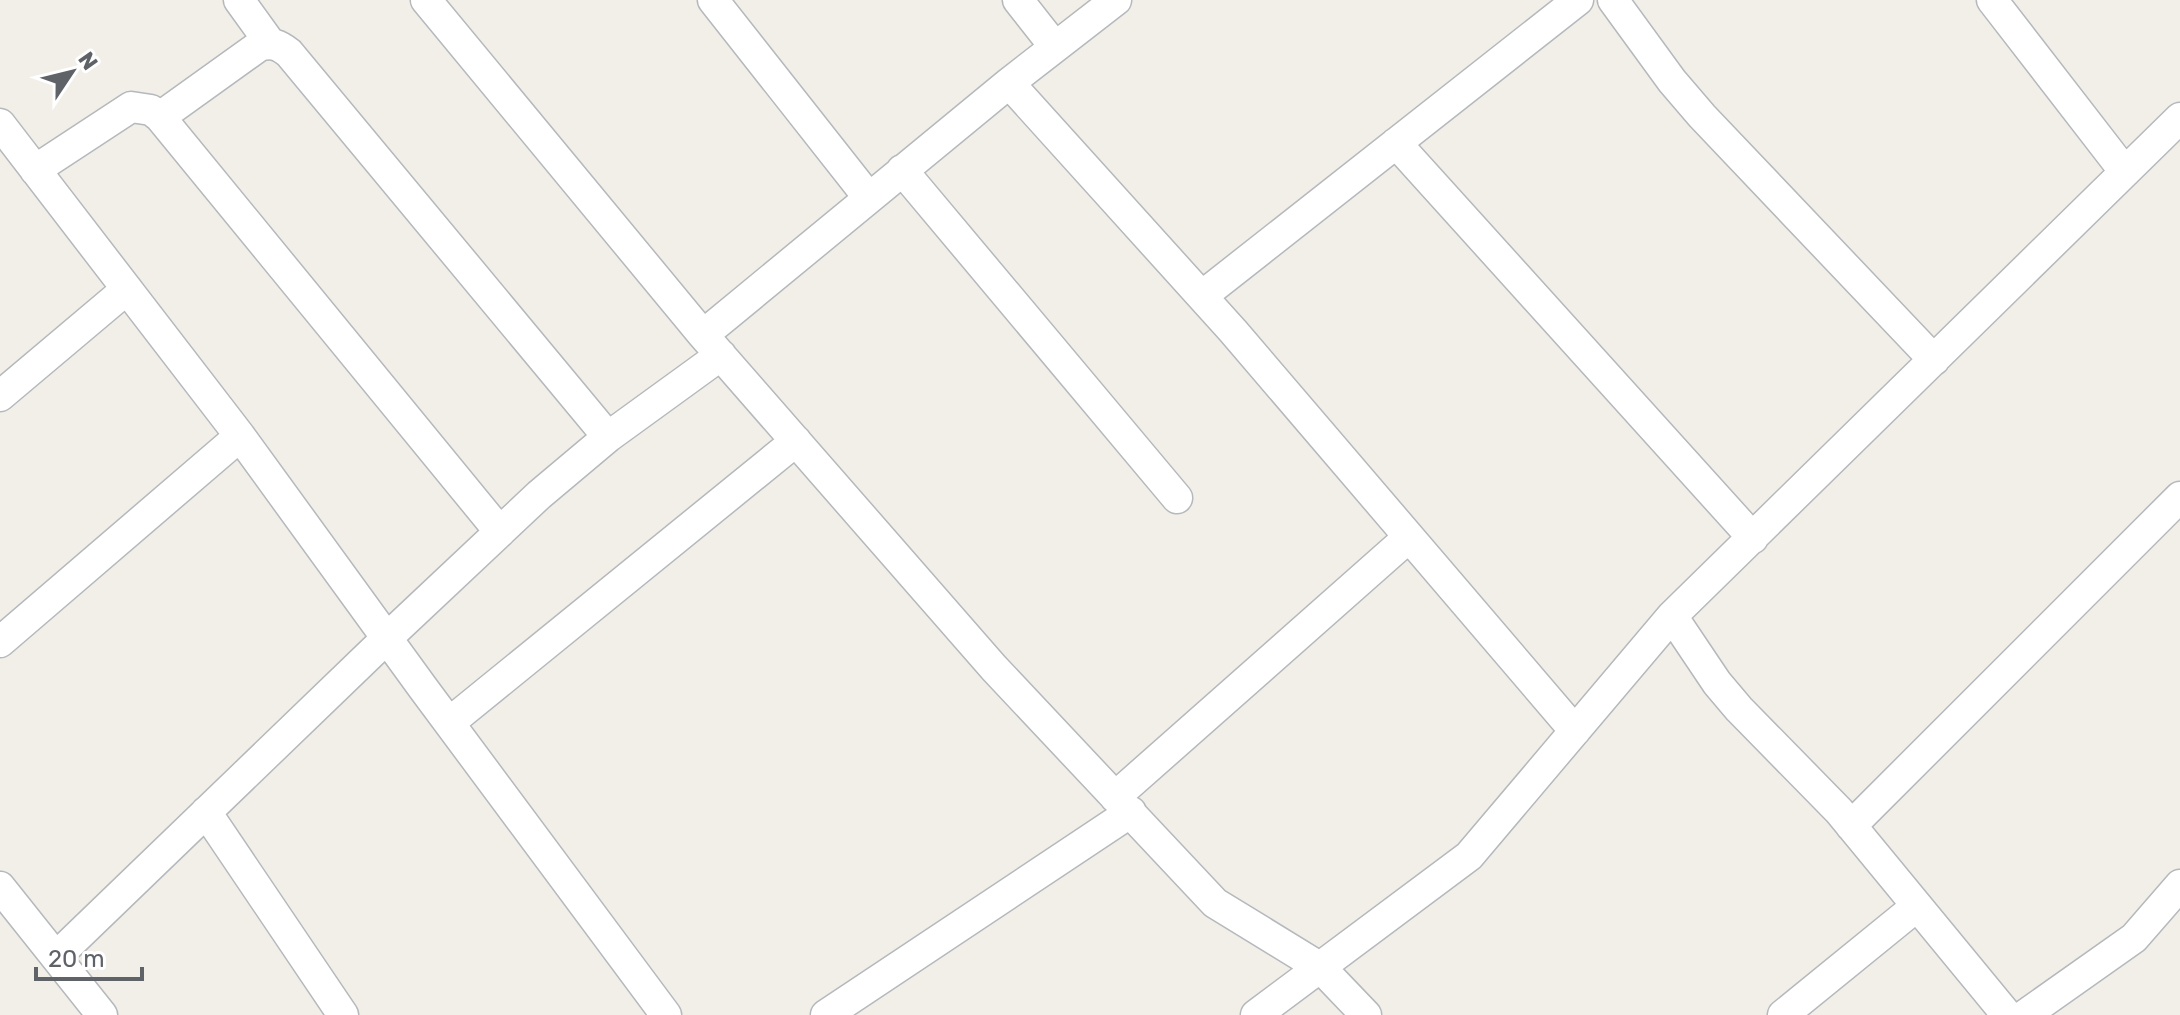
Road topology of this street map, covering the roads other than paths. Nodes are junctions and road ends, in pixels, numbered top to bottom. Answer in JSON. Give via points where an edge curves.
{"nodes":[{"id":1,"x":239,"y":0,"type":"edge"},
{"id":2,"x":426,"y":0,"type":"edge"},
{"id":3,"x":713,"y":0,"type":"edge"},
{"id":4,"x":1018,"y":0,"type":"edge"},
{"id":5,"x":1116,"y":0,"type":"edge"},
{"id":6,"x":1578,"y":0,"type":"edge"},
{"id":7,"x":1613,"y":0,"type":"edge"},
{"id":8,"x":1992,"y":0,"type":"edge"},
{"id":9,"x":270,"y":43,"type":"junction"},
{"id":10,"x":1055,"y":47,"type":"junction"},
{"id":11,"x":1009,"y":83,"type":"junction"},
{"id":12,"x":160,"y":117,"type":"junction"},
{"id":13,"x":2180,"y":118,"type":"edge"},
{"id":14,"x":1,"y":128,"type":"edge"},
{"id":15,"x":1396,"y":143,"type":"junction"},
{"id":16,"x":35,"y":170,"type":"junction"},
{"id":17,"x":902,"y":170,"type":"junction"},
{"id":18,"x":2125,"y":172,"type":"junction"},
{"id":19,"x":869,"y":198,"type":"junction"},
{"id":20,"x":127,"y":289,"type":"junction"},
{"id":21,"x":1202,"y":296,"type":"junction"},
{"id":22,"x":712,"y":345,"type":"junction"},
{"id":23,"x":1934,"y":360,"type":"junction"},
{"id":24,"x":0,"y":396,"type":"edge"},
{"id":25,"x":240,"y":436,"type":"junction"},
{"id":26,"x":608,"y":437,"type":"junction"},
{"id":27,"x":796,"y":441,"type":"junction"},
{"id":28,"x":2180,"y":497,"type":"edge"},
{"id":29,"x":1177,"y":498,"type":"dead end"},
{"id":30,"x":500,"y":532,"type":"junction"},
{"id":31,"x":1409,"y":537,"type":"junction"},
{"id":32,"x":1753,"y":538,"type":"junction"},
{"id":33,"x":1672,"y":616,"type":"junction"},
{"id":34,"x":387,"y":638,"type":"junction"},
{"id":35,"x":0,"y":642,"type":"edge"},
{"id":36,"x":449,"y":723,"type":"junction"},
{"id":37,"x":1575,"y":731,"type":"junction"},
{"id":38,"x":1123,"y":805,"type":"junction"},
{"id":39,"x":206,"y":812,"type":"junction"},
{"id":40,"x":1851,"y":826,"type":"junction"},
{"id":41,"x":2180,"y":885,"type":"edge"},
{"id":42,"x":0,"y":887,"type":"edge"},
{"id":43,"x":1917,"y":906,"type":"junction"},
{"id":44,"x":56,"y":957,"type":"junction"},
{"id":45,"x":1321,"y":968,"type":"junction"},
{"id":46,"x":102,"y":1015,"type":"edge"},
{"id":47,"x":343,"y":1015,"type":"edge"},
{"id":48,"x":666,"y":1015,"type":"edge"},
{"id":49,"x":826,"y":1015,"type":"edge"},
{"id":50,"x":1256,"y":1015,"type":"edge"},
{"id":51,"x":1366,"y":1015,"type":"edge"},
{"id":52,"x":1783,"y":1015,"type":"edge"},
{"id":53,"x":2007,"y":1015,"type":"edge"},
{"id":54,"x":2025,"y":1015,"type":"edge"}],
"edges":[{"from":1,"to":9,"type":"street"},
{"from":2,"to":22,"type":"street"},
{"from":3,"to":19,"type":"street"},
{"from":4,"to":10,"type":"street"},
{"from":5,"to":10,"type":"street"},
{"from":6,"to":15,"type":"street"},
{"from":7,"to":23,"type":"street","via":[[1702,116]]},
{"from":8,"to":18,"type":"street"},
{"from":9,"to":12,"type":"street"},
{"from":9,"to":26,"type":"street","via":[[289,53]]},
{"from":10,"to":11,"type":"street"},
{"from":11,"to":17,"type":"street"},
{"from":11,"to":21,"type":"street"},
{"from":12,"to":16,"type":"street","via":[[131,107]]},
{"from":12,"to":30,"type":"street"},
{"from":13,"to":18,"type":"street"},
{"from":14,"to":16,"type":"street"},
{"from":15,"to":21,"type":"street"},
{"from":15,"to":32,"type":"street"},
{"from":16,"to":20,"type":"street"},
{"from":17,"to":19,"type":"street"},
{"from":17,"to":29,"type":"street"},
{"from":18,"to":23,"type":"street"},
{"from":19,"to":22,"type":"street"},
{"from":20,"to":24,"type":"street"},
{"from":20,"to":25,"type":"street"},
{"from":21,"to":31,"type":"street"},
{"from":22,"to":26,"type":"street"},
{"from":22,"to":27,"type":"street"},
{"from":23,"to":32,"type":"street"},
{"from":25,"to":34,"type":"street"},
{"from":25,"to":35,"type":"street"},
{"from":26,"to":30,"type":"street"},
{"from":27,"to":36,"type":"street"},
{"from":27,"to":38,"type":"street","via":[[994,668]]},
{"from":28,"to":40,"type":"street"},
{"from":30,"to":34,"type":"street"},
{"from":31,"to":37,"type":"street"},
{"from":31,"to":38,"type":"street"},
{"from":32,"to":33,"type":"street"},
{"from":33,"to":37,"type":"street"},
{"from":33,"to":40,"type":"street","via":[[1739,709]]},
{"from":34,"to":36,"type":"street"},
{"from":34,"to":39,"type":"street"},
{"from":36,"to":48,"type":"street"},
{"from":37,"to":45,"type":"street","via":[[1469,856]]},
{"from":38,"to":45,"type":"street","via":[[1215,903]]},
{"from":38,"to":49,"type":"street"},
{"from":39,"to":44,"type":"street"},
{"from":39,"to":47,"type":"street"},
{"from":40,"to":43,"type":"street"},
{"from":41,"to":54,"type":"street","via":[[2134,938]]},
{"from":42,"to":44,"type":"street"},
{"from":43,"to":52,"type":"street"},
{"from":43,"to":53,"type":"street"},
{"from":44,"to":46,"type":"street"},
{"from":45,"to":50,"type":"street"},
{"from":45,"to":51,"type":"street"}]}
